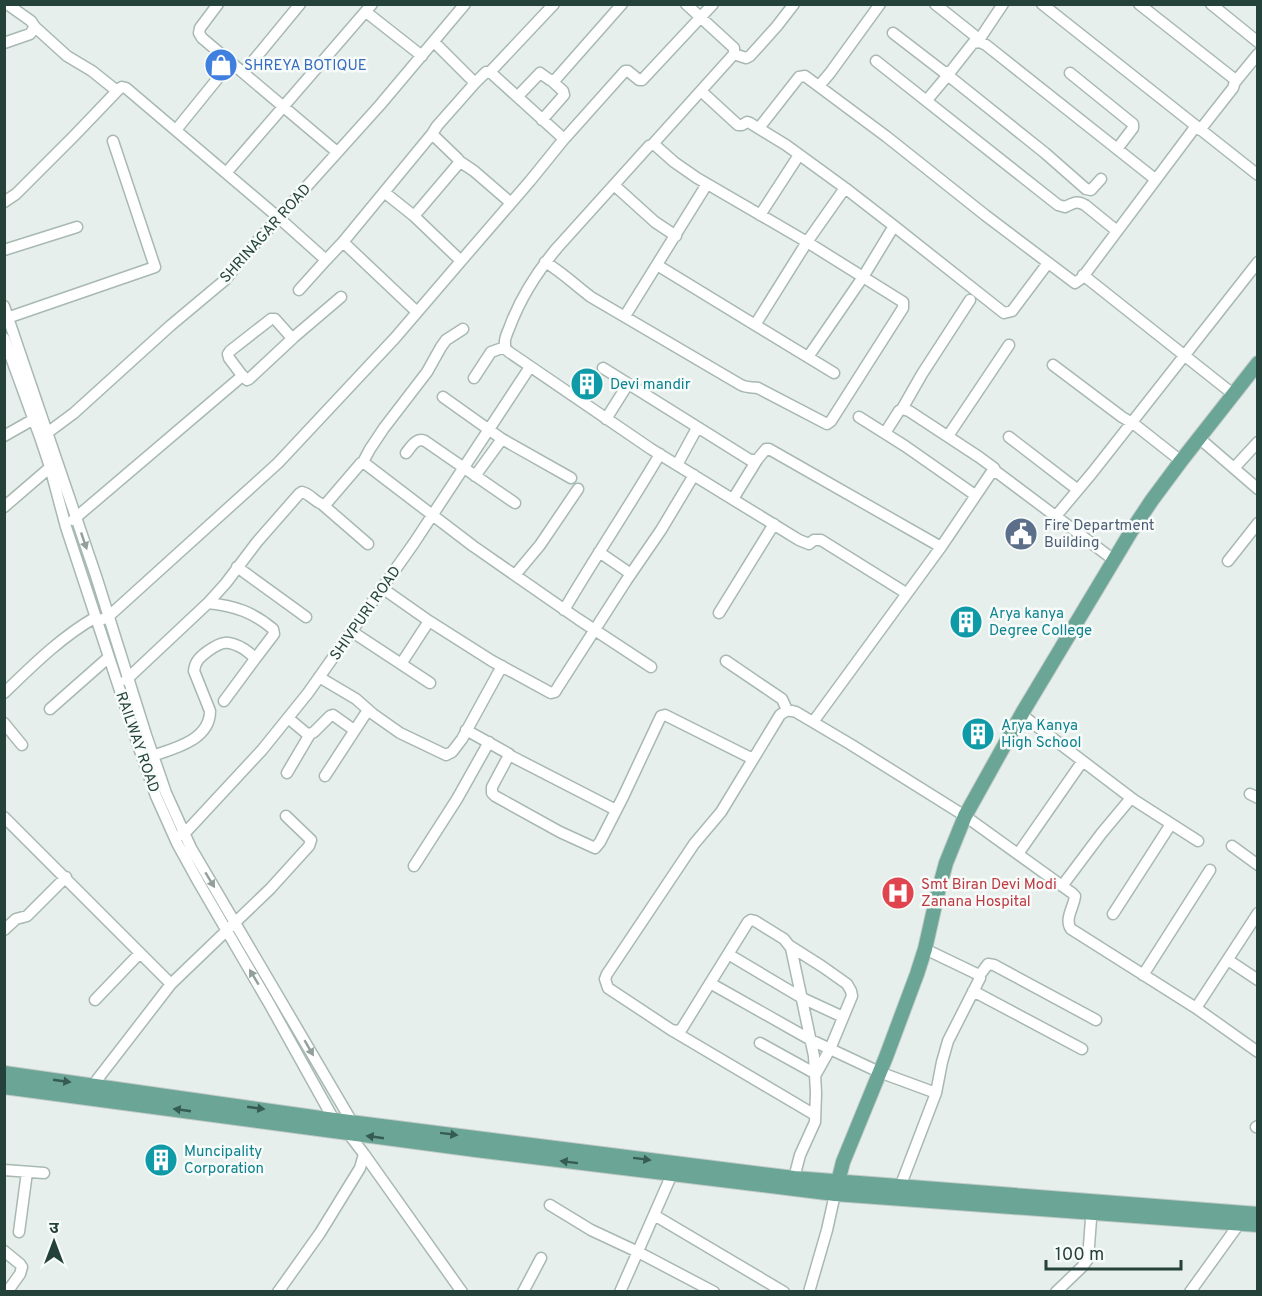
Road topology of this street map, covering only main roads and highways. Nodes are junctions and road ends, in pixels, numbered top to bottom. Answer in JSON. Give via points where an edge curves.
{"nodes":[{"id":1,"x":1257,"y":363,"type":"edge"},
{"id":2,"x":4,"y":1073,"type":"edge"},
{"id":3,"x":4,"y":1087,"type":"edge"},
{"id":4,"x":350,"y":1127,"type":"junction"},
{"id":5,"x":674,"y":1169,"type":"junction"},
{"id":6,"x":836,"y":1188,"type":"junction"},
{"id":7,"x":994,"y":1199,"type":"junction"},
{"id":8,"x":1257,"y":1214,"type":"edge"},
{"id":9,"x":1239,"y":1218,"type":"junction"},
{"id":10,"x":1257,"y":1225,"type":"edge"}],
"edges":[{"from":1,"to":6,"type":"main road","via":[[1152,500],[965,816],[946,863],[917,974]]},
{"from":2,"to":4,"type":"main road","one_way":true,"via":[[334,1120]]},
{"from":4,"to":3,"type":"main road","one_way":true},
{"from":4,"to":5,"type":"main road"},
{"from":5,"to":6,"type":"main road"},
{"from":5,"to":6,"type":"main road","via":[[794,1178]]},
{"from":6,"to":7,"type":"main road"},
{"from":6,"to":7,"type":"main road","via":[[900,1187]]},
{"from":7,"to":9,"type":"main road"},
{"from":8,"to":9,"type":"main road"},
{"from":9,"to":10,"type":"main road"}]}
